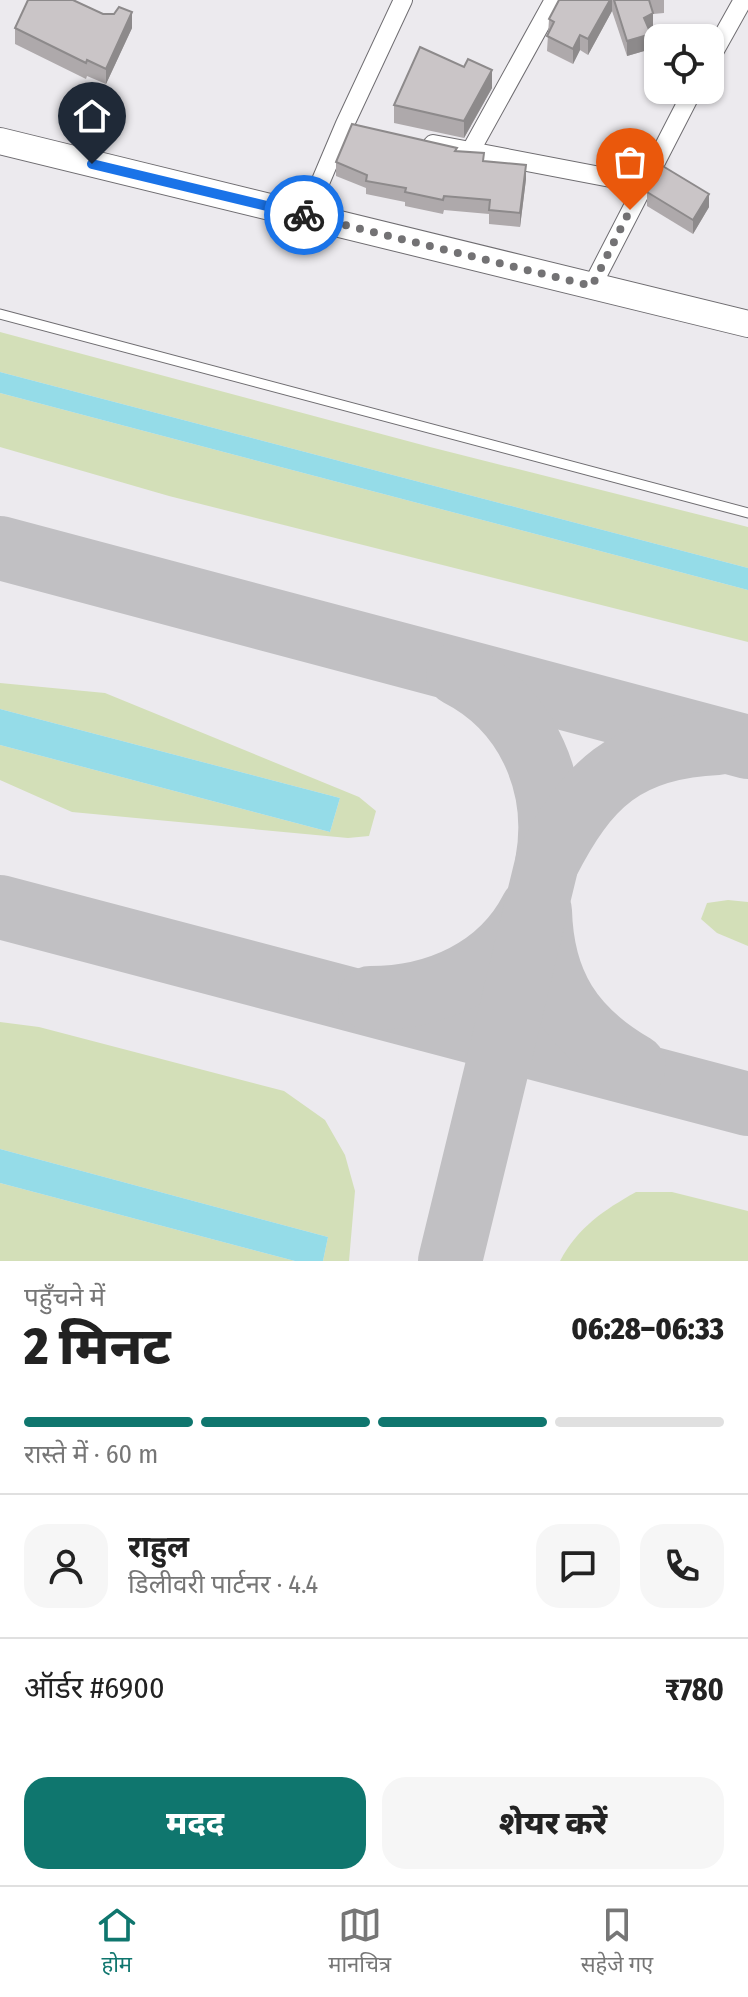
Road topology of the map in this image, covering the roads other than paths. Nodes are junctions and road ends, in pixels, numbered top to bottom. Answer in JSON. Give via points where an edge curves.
{"nodes":[{"id":1,"x":403,"y":0,"type":"edge"},
{"id":2,"x":554,"y":0,"type":"edge"},
{"id":3,"x":743,"y":0,"type":"edge"},
{"id":4,"x":724,"y":34,"type":"edge"},
{"id":5,"x":685,"y":104,"type":"edge"},
{"id":6,"x":414,"y":140,"type":"edge"},
{"id":7,"x":0,"y":141,"type":"edge"},
{"id":8,"x":470,"y":152,"type":"junction"},
{"id":9,"x":642,"y":184,"type":"junction"},
{"id":10,"x":306,"y":216,"type":"junction"},
{"id":11,"x":592,"y":286,"type":"junction"},
{"id":12,"x":0,"y":314,"type":"edge"},
{"id":13,"x":748,"y":324,"type":"edge"},
{"id":14,"x":748,"y":513,"type":"edge"}],
"edges":[{"from":1,"to":10,"type":"street","via":[[352,125]]},
{"from":2,"to":8,"type":"street"},
{"from":3,"to":4,"type":"street"},
{"from":5,"to":9,"type":"street"},
{"from":6,"to":8,"type":"street"},
{"from":7,"to":10,"type":"street"},
{"from":8,"to":9,"type":"street"},
{"from":9,"to":11,"type":"street"},
{"from":10,"to":11,"type":"street"},
{"from":11,"to":13,"type":"street"},
{"from":12,"to":14,"type":"lane"}]}
